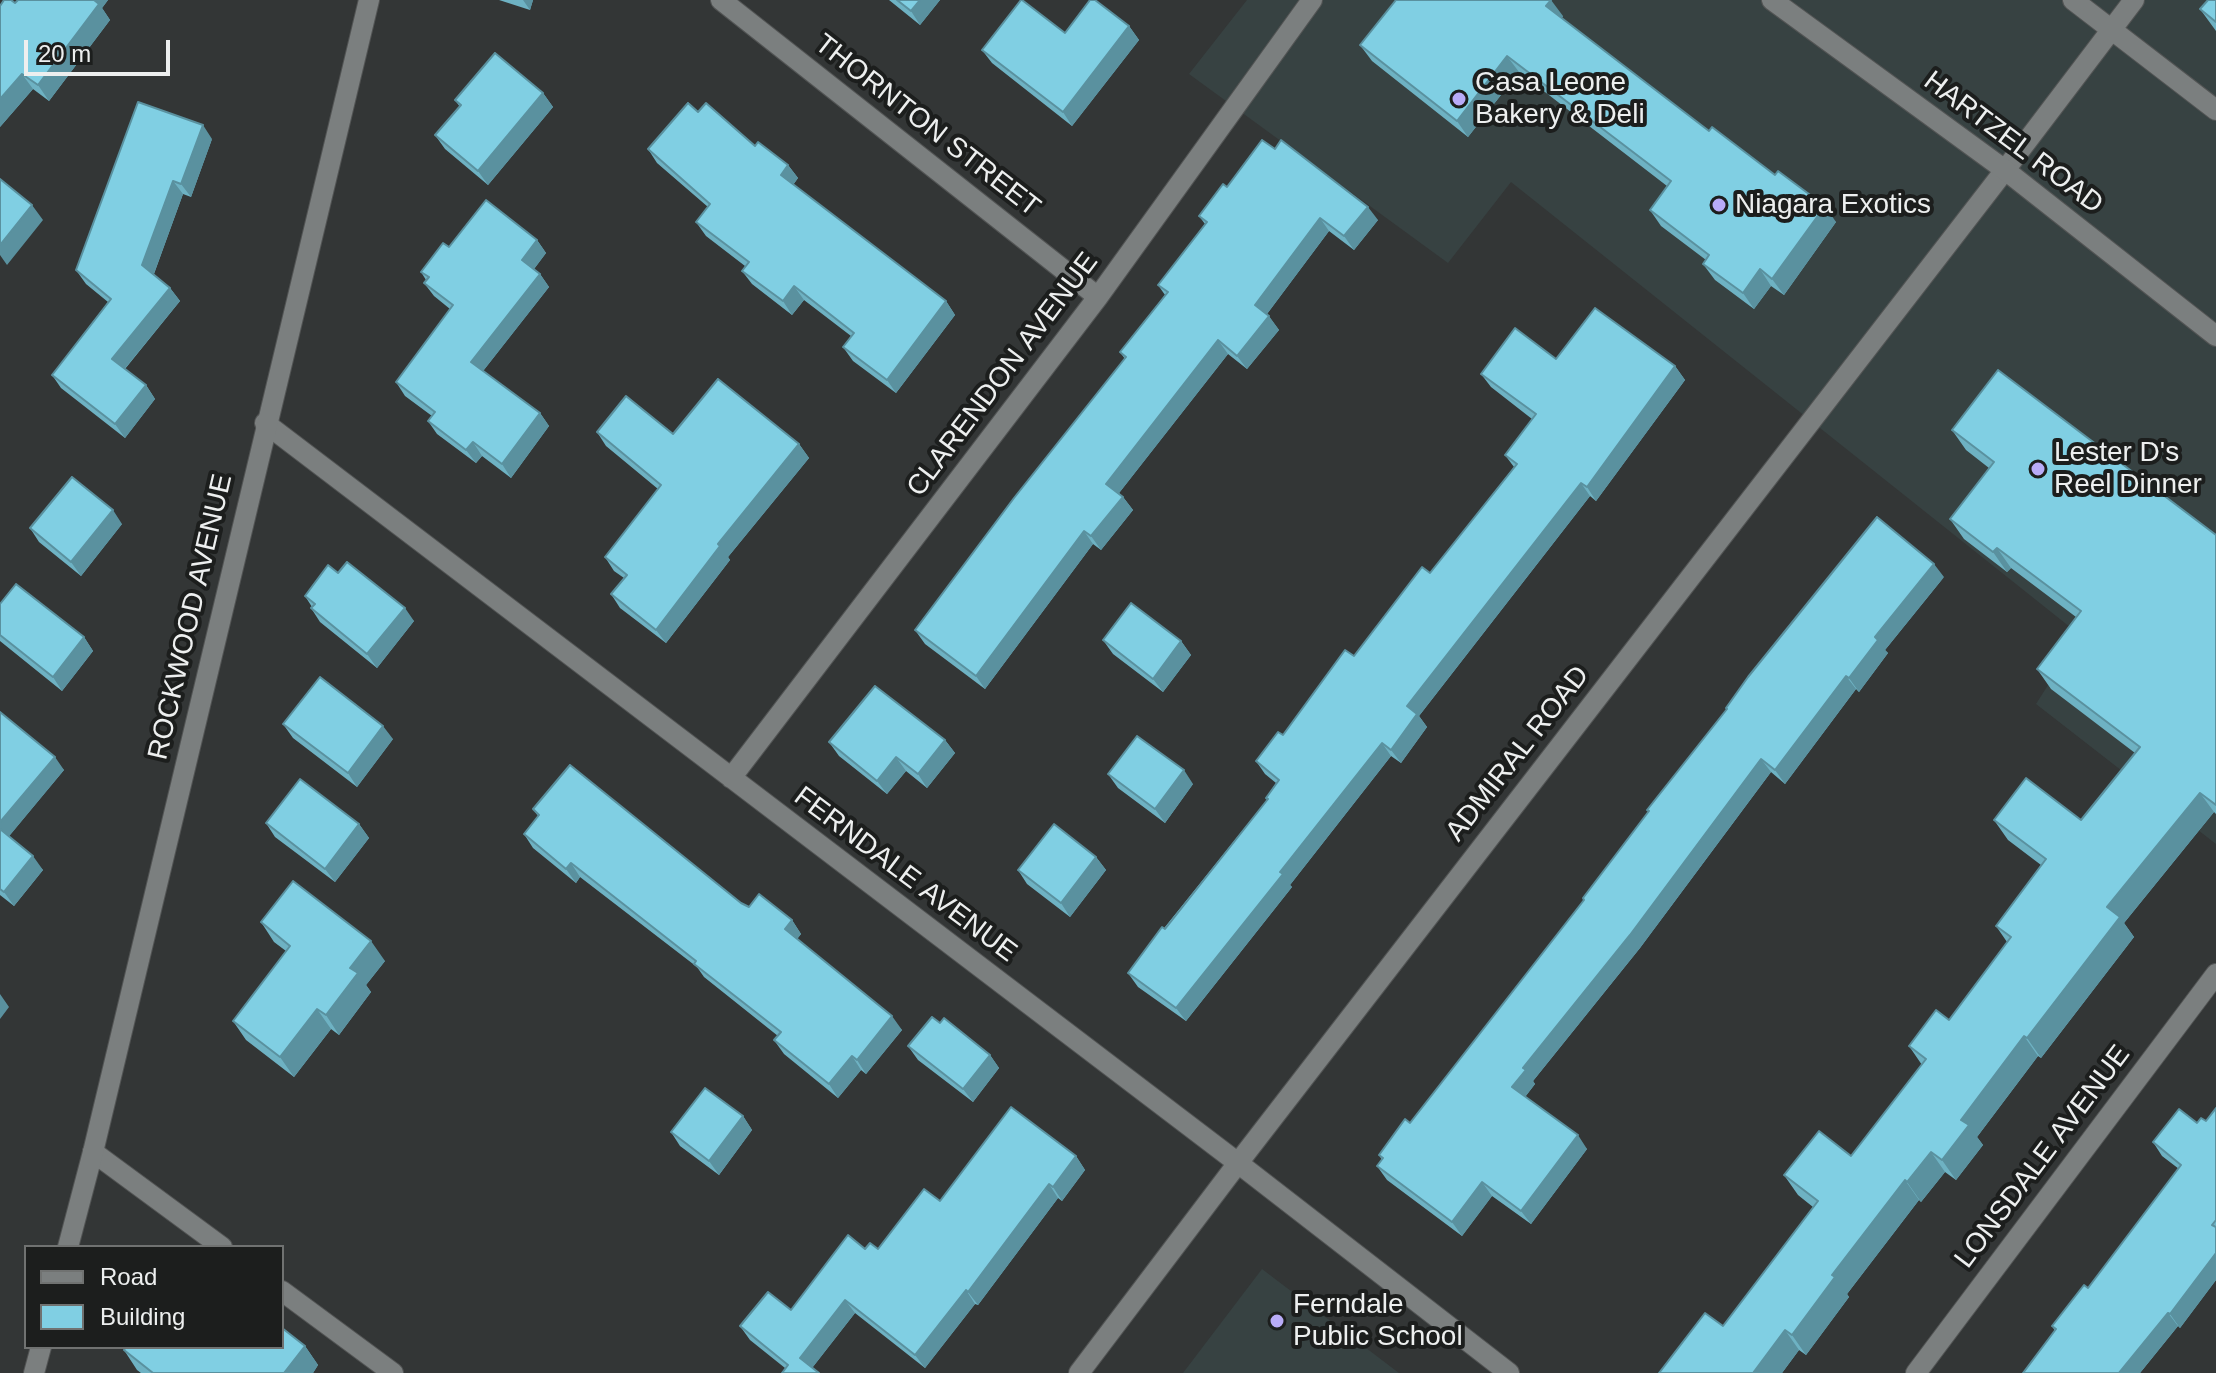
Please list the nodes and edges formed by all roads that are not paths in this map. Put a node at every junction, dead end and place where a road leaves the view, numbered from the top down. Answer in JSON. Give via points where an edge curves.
{"nodes":[{"id":1,"x":369,"y":0,"type":"edge"},
{"id":2,"x":721,"y":0,"type":"edge"},
{"id":3,"x":1312,"y":0,"type":"edge"},
{"id":4,"x":1772,"y":0,"type":"edge"},
{"id":5,"x":2073,"y":0,"type":"edge"},
{"id":6,"x":2134,"y":0,"type":"edge"},
{"id":7,"x":2112,"y":29,"type":"junction"},
{"id":8,"x":2216,"y":110,"type":"edge"},
{"id":9,"x":2005,"y":170,"type":"junction"},
{"id":10,"x":1098,"y":297,"type":"junction"},
{"id":11,"x":2216,"y":336,"type":"edge"},
{"id":12,"x":265,"y":423,"type":"junction"},
{"id":13,"x":731,"y":778,"type":"junction"},
{"id":14,"x":2216,"y":974,"type":"edge"},
{"id":15,"x":93,"y":1152,"type":"junction"},
{"id":16,"x":1238,"y":1163,"type":"junction"},
{"id":17,"x":69,"y":1245,"type":"edge"},
{"id":18,"x":219,"y":1245,"type":"edge"},
{"id":19,"x":284,"y":1292,"type":"edge"},
{"id":20,"x":40,"y":1349,"type":"edge"},
{"id":21,"x":34,"y":1373,"type":"edge"},
{"id":22,"x":393,"y":1373,"type":"edge"},
{"id":23,"x":1079,"y":1373,"type":"edge"},
{"id":24,"x":1509,"y":1373,"type":"edge"},
{"id":25,"x":1916,"y":1373,"type":"edge"}],
"edges":[{"from":1,"to":12,"type":"street","name":"ROCKWOOD AVENUE"},
{"from":2,"to":10,"type":"street","name":"THORNTON STREET"},
{"from":3,"to":10,"type":"street","name":"CLARENDON AVENUE"},
{"from":4,"to":9,"type":"street","name":"HARTZEL ROAD"},
{"from":5,"to":7,"type":"street"},
{"from":6,"to":7,"type":"street","name":"ADMIRAL ROAD"},
{"from":7,"to":8,"type":"street"},
{"from":7,"to":9,"type":"street","name":"ADMIRAL ROAD"},
{"from":9,"to":11,"type":"street","name":"HARTZEL ROAD"},
{"from":9,"to":16,"type":"street","name":"ADMIRAL ROAD"},
{"from":10,"to":13,"type":"street","name":"CLARENDON AVENUE"},
{"from":12,"to":13,"type":"street","name":"FERNDALE AVENUE"},
{"from":12,"to":15,"type":"street","name":"ROCKWOOD AVENUE"},
{"from":13,"to":16,"type":"street","name":"FERNDALE AVENUE"},
{"from":14,"to":25,"type":"street","name":"LONSDALE AVENUE"},
{"from":15,"to":17,"type":"street","name":"ROCKWOOD AVENUE"},
{"from":15,"to":18,"type":"street"},
{"from":16,"to":23,"type":"street","name":"ADMIRAL ROAD"},
{"from":16,"to":24,"type":"street","name":"FERNDALE AVENUE"},
{"from":19,"to":22,"type":"street"},
{"from":20,"to":21,"type":"street"}]}
